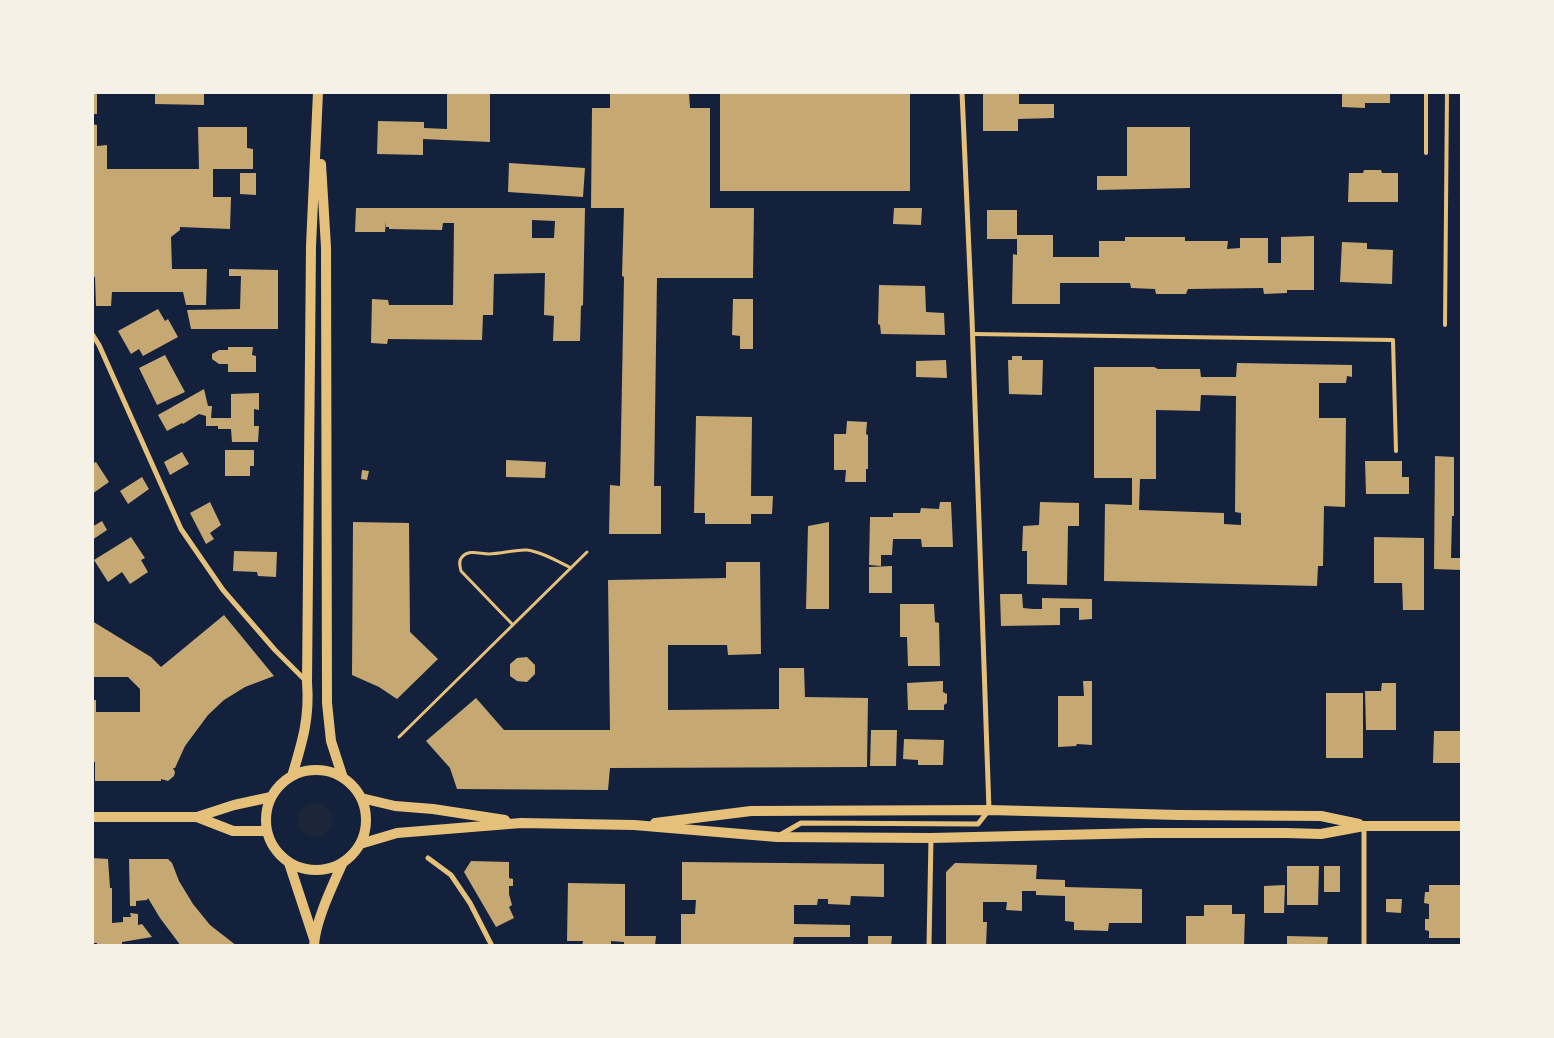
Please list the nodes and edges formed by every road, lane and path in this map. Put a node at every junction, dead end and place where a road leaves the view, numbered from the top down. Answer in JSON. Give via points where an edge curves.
{"nodes":[{"id":1,"x":318,"y":92,"type":"edge"},
{"id":2,"x":962,"y":92,"type":"edge"},
{"id":3,"x":1426,"y":92,"type":"edge"},
{"id":4,"x":1447,"y":92,"type":"edge"},
{"id":5,"x":318,"y":115,"type":"junction"},
{"id":6,"x":1426,"y":153,"type":"dead end"},
{"id":7,"x":1445,"y":325,"type":"dead end"},
{"id":8,"x":92,"y":334,"type":"edge"},
{"id":9,"x":972,"y":334,"type":"junction"},
{"id":10,"x":1396,"y":451,"type":"dead end"},
{"id":11,"x":587,"y":552,"type":"dead end"},
{"id":12,"x":571,"y":568,"type":"junction"},
{"id":13,"x":513,"y":625,"type":"junction"},
{"id":14,"x":307,"y":682,"type":"junction"},
{"id":15,"x":399,"y":737,"type":"dead end"},
{"id":16,"x":292,"y":776,"type":"junction"},
{"id":17,"x":343,"y":778,"type":"junction"},
{"id":18,"x":271,"y":797,"type":"junction"},
{"id":19,"x":361,"y":798,"type":"junction"},
{"id":20,"x":989,"y":810,"type":"junction"},
{"id":21,"x":92,"y":817,"type":"edge"},
{"id":22,"x":197,"y":817,"type":"junction"},
{"id":23,"x":521,"y":823,"type":"junction"},
{"id":24,"x":634,"y":825,"type":"junction"},
{"id":25,"x":1364,"y":826,"type":"junction"},
{"id":26,"x":1462,"y":826,"type":"edge"},
{"id":27,"x":267,"y":832,"type":"junction"},
{"id":28,"x":777,"y":837,"type":"junction"},
{"id":29,"x":931,"y":838,"type":"junction"},
{"id":30,"x":360,"y":844,"type":"junction"},
{"id":31,"x":428,"y":858,"type":"dead end"},
{"id":32,"x":343,"y":862,"type":"junction"},
{"id":33,"x":289,"y":863,"type":"junction"},
{"id":34,"x":314,"y":942,"type":"edge"},
{"id":35,"x":492,"y":946,"type":"edge"},
{"id":36,"x":928,"y":946,"type":"edge"},
{"id":37,"x":1364,"y":946,"type":"edge"}],
"edges":[{"from":1,"to":5,"type":"main road"},
{"from":2,"to":9,"type":"street"},
{"from":3,"to":6,"type":"lane"},
{"from":4,"to":7,"type":"lane"},
{"from":5,"to":14,"type":"main road","via":[[311,246]]},
{"from":5,"to":17,"type":"main road","via":[[326,247],[327,703],[331,741]]},
{"from":8,"to":14,"type":"street","via":[[181,529],[223,590]]},
{"from":9,"to":10,"type":"lane","via":[[1393,340]]},
{"from":9,"to":20,"type":"street"},
{"from":11,"to":12,"type":"path"},
{"from":12,"to":13,"type":"path"},
{"from":12,"to":13,"type":"path","via":[[526,550],[502,554],[470,552],[462,557],[461,571]]},
{"from":13,"to":15,"type":"path"},
{"from":14,"to":16,"type":"main road","via":[[309,703],[303,742]]},
{"from":16,"to":17,"type":"main road","via":[[317,770]]},
{"from":16,"to":18,"type":"main road"},
{"from":17,"to":19,"type":"main road"},
{"from":18,"to":22,"type":"main road"},
{"from":18,"to":27,"type":"main road","via":[[266,814]]},
{"from":19,"to":23,"type":"main road","via":[[395,806]]},
{"from":19,"to":30,"type":"main road","via":[[366,814]]},
{"from":20,"to":24,"type":"main road","via":[[751,811]]},
{"from":20,"to":25,"type":"main road","via":[[1321,816]]},
{"from":20,"to":28,"type":"street","via":[[978,824],[801,823]]},
{"from":21,"to":22,"type":"main road"},
{"from":22,"to":27,"type":"main road","via":[[233,831]]},
{"from":23,"to":24,"type":"main road"},
{"from":23,"to":30,"type":"main road","via":[[397,833]]},
{"from":24,"to":28,"type":"main road"},
{"from":25,"to":26,"type":"main road"},
{"from":25,"to":29,"type":"main road","via":[[1321,834],[1156,833]]},
{"from":25,"to":37,"type":"street"},
{"from":27,"to":33,"type":"main road","via":[[271,844]]},
{"from":28,"to":29,"type":"main road"},
{"from":29,"to":36,"type":"street"},
{"from":30,"to":32,"type":"main road"},
{"from":31,"to":35,"type":"street","via":[[451,875]]},
{"from":32,"to":33,"type":"main road","via":[[331,869],[316,871]]},
{"from":32,"to":34,"type":"main road","via":[[326,901]]},
{"from":33,"to":34,"type":"main road"}]}
